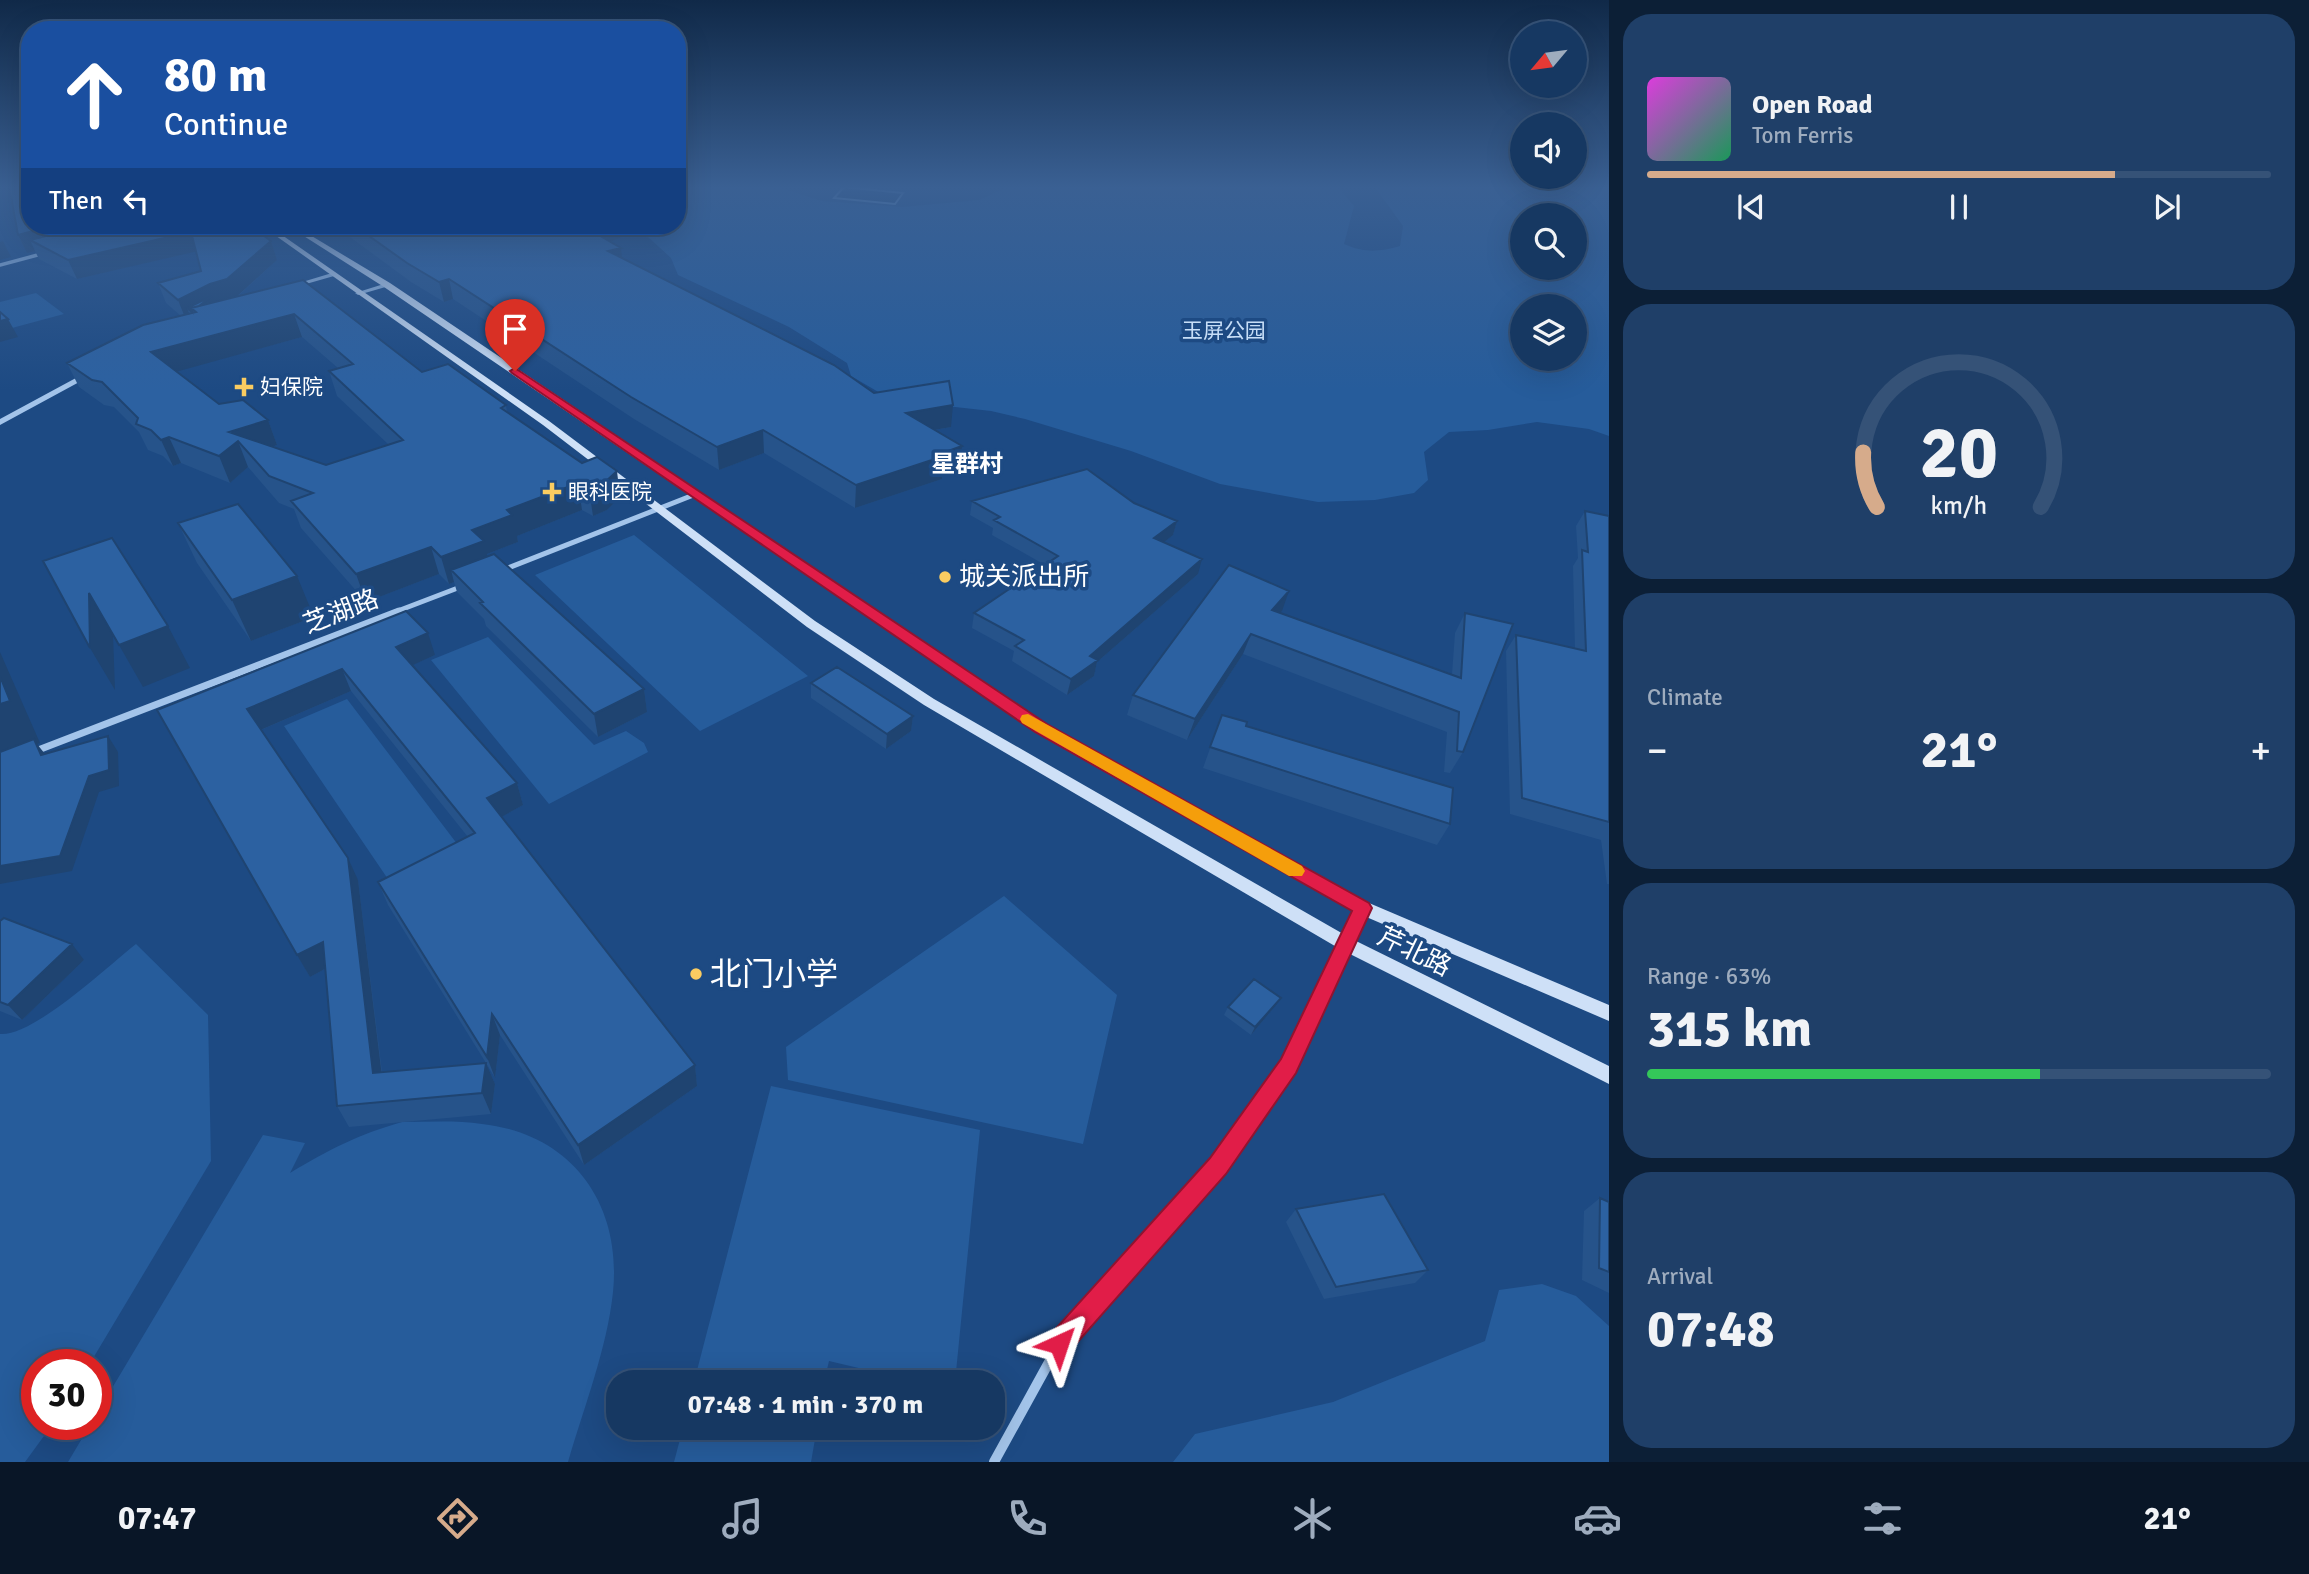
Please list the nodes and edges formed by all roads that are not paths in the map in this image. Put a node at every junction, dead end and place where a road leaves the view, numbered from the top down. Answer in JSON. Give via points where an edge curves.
{"nodes":[{"id":1,"x":41,"y":254,"type":"edge"},
{"id":2,"x":304,"y":254,"type":"edge"},
{"id":3,"x":337,"y":254,"type":"edge"},
{"id":4,"x":0,"y":265,"type":"edge"},
{"id":5,"x":332,"y":275,"type":"junction"},
{"id":6,"x":387,"y":285,"type":"junction"},
{"id":7,"x":278,"y":290,"type":"edge"},
{"id":8,"x":358,"y":293,"type":"junction"},
{"id":9,"x":97,"y":371,"type":"edge"},
{"id":10,"x":0,"y":422,"type":"edge"},
{"id":11,"x":696,"y":494,"type":"junction"},
{"id":12,"x":661,"y":510,"type":"junction"},
{"id":13,"x":491,"y":575,"type":"edge"},
{"id":14,"x":478,"y":580,"type":"edge"},
{"id":15,"x":26,"y":755,"type":"edge"},
{"id":16,"x":1363,"y":908,"type":"junction"},
{"id":17,"x":1346,"y":944,"type":"junction"},
{"id":18,"x":1609,"y":1013,"type":"edge"},
{"id":19,"x":1609,"y":1074,"type":"edge"},
{"id":20,"x":994,"y":1462,"type":"edge"}],
"edges":[{"from":1,"to":4,"type":"street"},
{"from":2,"to":5,"type":"main road","name":"芹北路"},
{"from":3,"to":6,"type":"main road","name":"芹北路"},
{"from":5,"to":7,"type":"street"},
{"from":5,"to":8,"type":"main road","name":"芹北路"},
{"from":6,"to":8,"type":"street"},
{"from":6,"to":11,"type":"main road","name":"芹北路"},
{"from":8,"to":12,"type":"main road","name":"芹北路","via":[[546,423]]},
{"from":9,"to":10,"type":"street"},
{"from":11,"to":12,"type":"street"},
{"from":11,"to":16,"type":"main road","name":"芹北路","via":[[1041,728]]},
{"from":12,"to":13,"type":"street"},
{"from":12,"to":17,"type":"main road","name":"芹北路","via":[[811,624],[929,702]]},
{"from":14,"to":15,"type":"street","name":"芝湖路"},
{"from":16,"to":17,"type":"street"},
{"from":16,"to":18,"type":"main road","name":"芹北路"},
{"from":17,"to":19,"type":"main road","name":"芹北路"},
{"from":17,"to":20,"type":"street","via":[[1288,1066],[1218,1166],[1059,1344]]}]}
